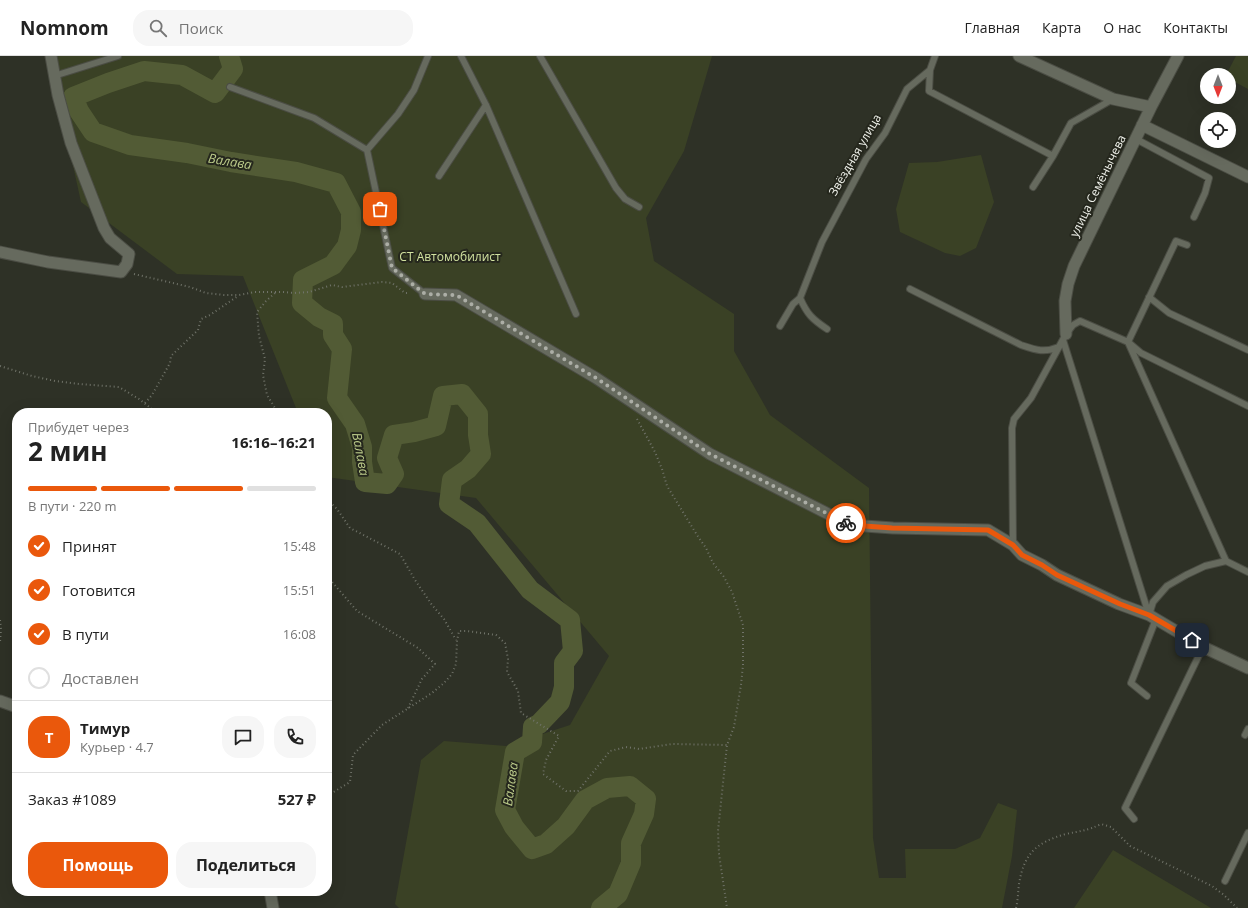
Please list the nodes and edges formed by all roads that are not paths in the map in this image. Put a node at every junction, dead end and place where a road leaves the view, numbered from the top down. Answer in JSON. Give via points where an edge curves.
{"nodes":[{"id":1,"x":51,"y":56,"type":"edge"},
{"id":2,"x":118,"y":56,"type":"edge"},
{"id":3,"x":428,"y":56,"type":"edge"},
{"id":4,"x":461,"y":56,"type":"edge"},
{"id":5,"x":540,"y":56,"type":"edge"},
{"id":6,"x":935,"y":56,"type":"edge"},
{"id":7,"x":1018,"y":56,"type":"edge"},
{"id":8,"x":1178,"y":56,"type":"edge"},
{"id":9,"x":930,"y":70,"type":"junction"},
{"id":10,"x":54,"y":76,"type":"junction"},
{"id":11,"x":230,"y":87,"type":"dead end"},
{"id":12,"x":1113,"y":99,"type":"junction"},
{"id":13,"x":486,"y":105,"type":"junction"},
{"id":14,"x":1151,"y":108,"type":"junction"},
{"id":15,"x":1142,"y":125,"type":"junction"},
{"id":16,"x":1136,"y":139,"type":"junction"},
{"id":17,"x":367,"y":150,"type":"junction"},
{"id":18,"x":1053,"y":156,"type":"junction"},
{"id":19,"x":439,"y":176,"type":"dead end"},
{"id":20,"x":1248,"y":177,"type":"edge"},
{"id":21,"x":1033,"y":187,"type":"dead end"},
{"id":22,"x":639,"y":207,"type":"dead end"},
{"id":23,"x":1194,"y":217,"type":"dead end"},
{"id":24,"x":1187,"y":245,"type":"dead end"},
{"id":25,"x":0,"y":252,"type":"edge"},
{"id":26,"x":910,"y":289,"type":"dead end"},
{"id":27,"x":425,"y":294,"type":"joint"},
{"id":28,"x":1149,"y":297,"type":"junction"},
{"id":29,"x":800,"y":298,"type":"junction"},
{"id":30,"x":576,"y":314,"type":"dead end"},
{"id":31,"x":780,"y":326,"type":"dead end"},
{"id":32,"x":827,"y":329,"type":"dead end"},
{"id":33,"x":1064,"y":337,"type":"junction"},
{"id":34,"x":1128,"y":342,"type":"junction"},
{"id":35,"x":1059,"y":347,"type":"junction"},
{"id":36,"x":1248,"y":350,"type":"edge"},
{"id":37,"x":1248,"y":406,"type":"edge"},
{"id":38,"x":1013,"y":545,"type":"junction"},
{"id":39,"x":1226,"y":561,"type":"junction"},
{"id":40,"x":1248,"y":572,"type":"edge"},
{"id":41,"x":1152,"y":617,"type":"junction"},
{"id":42,"x":1203,"y":647,"type":"junction"},
{"id":43,"x":1248,"y":668,"type":"edge"},
{"id":44,"x":1147,"y":696,"type":"dead end"},
{"id":45,"x":0,"y":701,"type":"edge"},
{"id":46,"x":12,"y":705,"type":"edge"},
{"id":47,"x":1134,"y":820,"type":"dead end"},
{"id":48,"x":1248,"y":833,"type":"edge"},
{"id":49,"x":1225,"y":881,"type":"dead end"},
{"id":50,"x":271,"y":896,"type":"edge"},
{"id":51,"x":274,"y":908,"type":"edge"}],
"edges":[{"from":1,"to":10,"type":"street"},
{"from":2,"to":10,"type":"lane"},
{"from":3,"to":17,"type":"lane","via":[[414,90],[398,114]]},
{"from":4,"to":13,"type":"lane"},
{"from":5,"to":22,"type":"lane","via":[[616,188],[625,199]]},
{"from":6,"to":9,"type":"lane"},
{"from":7,"to":12,"type":"street"},
{"from":8,"to":14,"type":"street","name":"улица Семёнычева"},
{"from":9,"to":18,"type":"lane","via":[[929,91]]},
{"from":9,"to":29,"type":"lane","name":"Звёздная улица","via":[[907,89],[885,133],[866,159],[822,242]]},
{"from":10,"to":25,"type":"street","via":[[71,143],[104,228],[110,238],[129,254],[127,264],[121,272],[48,262]]},
{"from":11,"to":17,"type":"lane","via":[[314,118]]},
{"from":12,"to":14,"type":"street"},
{"from":12,"to":18,"type":"lane","via":[[1071,123]]},
{"from":13,"to":19,"type":"lane"},
{"from":13,"to":30,"type":"lane"},
{"from":14,"to":15,"type":"street","name":"улица Семёнычева"},
{"from":15,"to":16,"type":"street","name":"улица Семёнычева"},
{"from":15,"to":20,"type":"street"},
{"from":16,"to":23,"type":"lane","via":[[1209,178],[1205,194]]},
{"from":16,"to":33,"type":"street","name":"улица Семёнычева","via":[[1074,266],[1065,301]]},
{"from":17,"to":27,"type":"lane","via":[[392,268]]},
{"from":18,"to":21,"type":"lane"},
{"from":24,"to":28,"type":"lane","via":[[1176,241]]},
{"from":26,"to":35,"type":"lane","via":[[1021,345],[1048,351]]},
{"from":27,"to":38,"type":"street","via":[[456,295],[596,378],[710,454],[850,525],[988,530]]},
{"from":28,"to":34,"type":"lane"},
{"from":28,"to":36,"type":"lane","via":[[1168,313]]},
{"from":29,"to":31,"type":"lane","name":"Звёздная улица","via":[[793,304]]},
{"from":29,"to":32,"type":"lane","via":[[813,320]]},
{"from":33,"to":34,"type":"lane","via":[[1073,325],[1080,321]]},
{"from":33,"to":35,"type":"lane"},
{"from":33,"to":41,"type":"lane"},
{"from":34,"to":37,"type":"lane","via":[[1141,353]]},
{"from":34,"to":39,"type":"lane"},
{"from":35,"to":38,"type":"lane","via":[[1031,398],[1014,418]]},
{"from":38,"to":41,"type":"street","via":[[1022,555],[1057,575]]},
{"from":39,"to":40,"type":"lane"},
{"from":39,"to":41,"type":"lane","via":[[1205,566],[1167,586],[1153,602]]},
{"from":41,"to":42,"type":"street"},
{"from":41,"to":44,"type":"lane","via":[[1131,683]]},
{"from":42,"to":43,"type":"street"},
{"from":42,"to":47,"type":"lane","via":[[1125,808]]},
{"from":45,"to":46,"type":"street"},
{"from":48,"to":49,"type":"lane"},
{"from":50,"to":51,"type":"street"}]}
